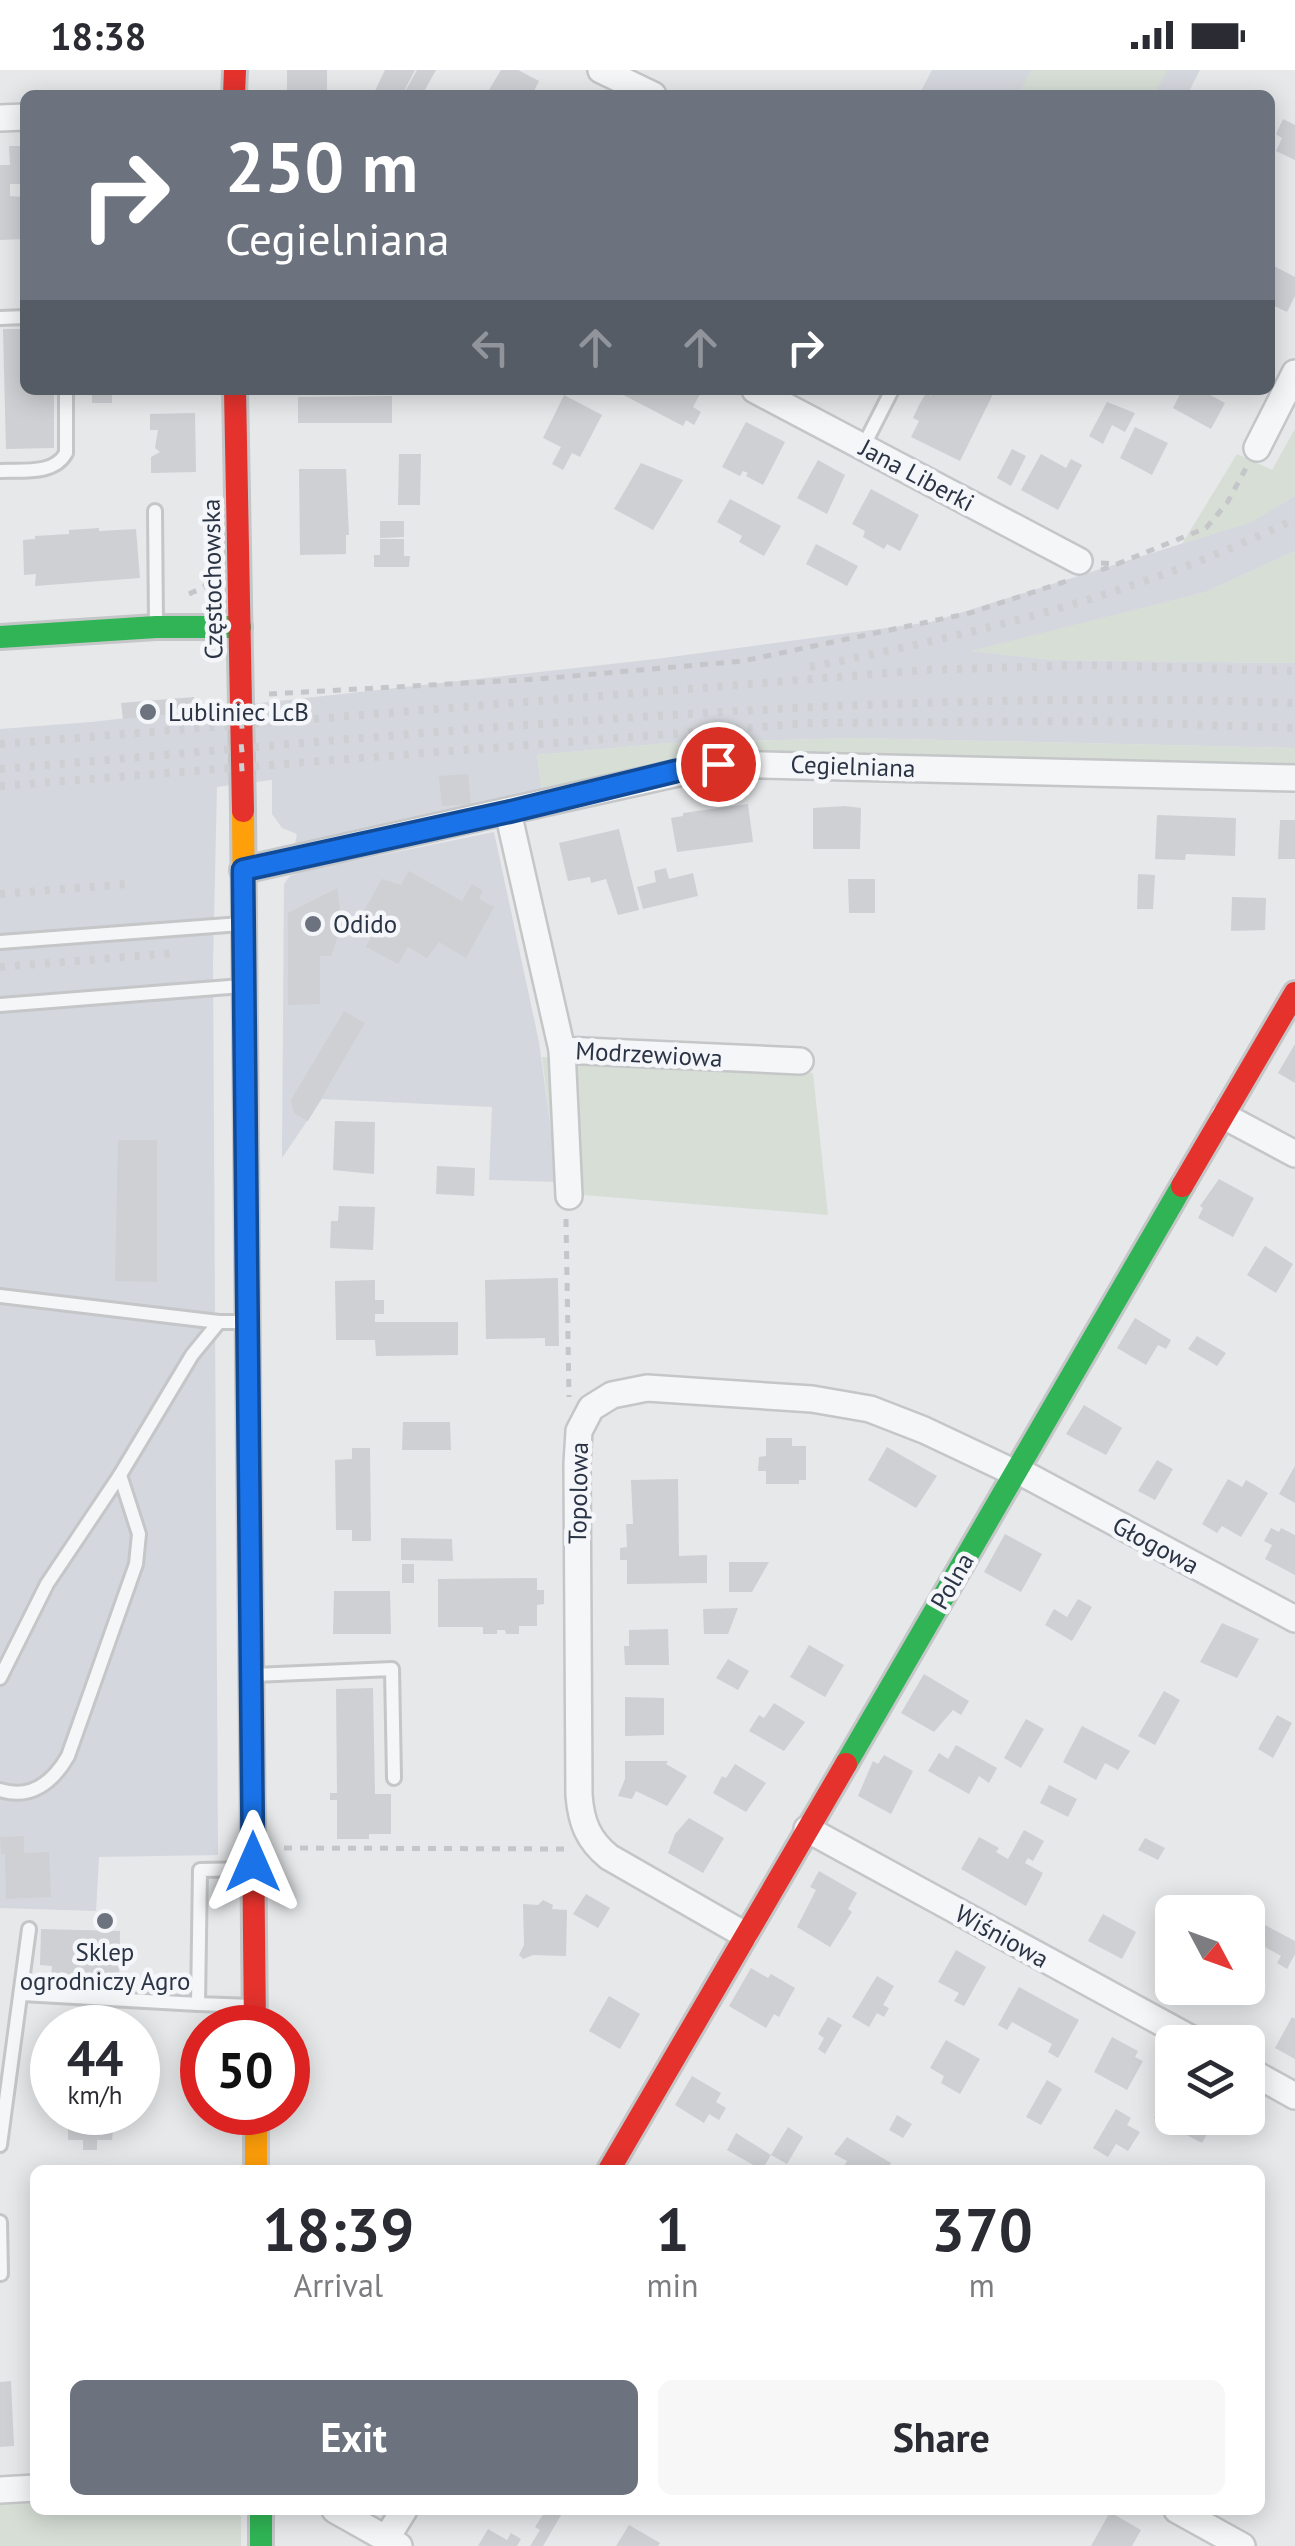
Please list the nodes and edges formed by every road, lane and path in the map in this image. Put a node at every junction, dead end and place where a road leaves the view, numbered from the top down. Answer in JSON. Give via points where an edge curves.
{"nodes":[{"id":1,"x":601,"y":70,"type":"edge"},
{"id":2,"x":642,"y":90,"type":"edge"},
{"id":3,"x":1295,"y":373,"type":"edge"},
{"id":4,"x":66,"y":395,"type":"edge"},
{"id":5,"x":235,"y":395,"type":"edge"},
{"id":6,"x":765,"y":395,"type":"edge"},
{"id":7,"x":890,"y":395,"type":"edge"},
{"id":8,"x":864,"y":447,"type":"junction"},
{"id":9,"x":1256,"y":448,"type":"joint"},
{"id":10,"x":0,"y":471,"type":"edge"},
{"id":11,"x":155,"y":511,"type":"dead end"},
{"id":12,"x":1117,"y":564,"type":"junction"},
{"id":13,"x":214,"y":569,"type":"dead end"},
{"id":14,"x":1086,"y":569,"type":"junction"},
{"id":15,"x":155,"y":596,"type":"junction"},
{"id":16,"x":156,"y":626,"type":"junction"},
{"id":17,"x":240,"y":627,"type":"junction"},
{"id":18,"x":0,"y":637,"type":"edge"},
{"id":19,"x":262,"y":695,"type":"dead end"},
{"id":20,"x":1295,"y":778,"type":"edge"},
{"id":21,"x":508,"y":812,"type":"junction"},
{"id":22,"x":243,"y":870,"type":"junction"},
{"id":23,"x":244,"y":924,"type":"junction"},
{"id":24,"x":0,"y":942,"type":"edge"},
{"id":25,"x":244,"y":986,"type":"junction"},
{"id":26,"x":1295,"y":993,"type":"edge"},
{"id":27,"x":0,"y":1006,"type":"edge"},
{"id":28,"x":562,"y":1050,"type":"junction"},
{"id":29,"x":800,"y":1061,"type":"dead end"},
{"id":30,"x":1224,"y":1116,"type":"junction"},
{"id":31,"x":1295,"y":1154,"type":"edge"},
{"id":32,"x":568,"y":1196,"type":"joint"},
{"id":33,"x":0,"y":1296,"type":"edge"},
{"id":34,"x":218,"y":1322,"type":"junction"},
{"id":35,"x":248,"y":1322,"type":"junction"},
{"id":36,"x":581,"y":1423,"type":"junction"},
{"id":37,"x":1016,"y":1472,"type":"junction"},
{"id":38,"x":120,"y":1475,"type":"junction"},
{"id":39,"x":1295,"y":1619,"type":"edge"},
{"id":40,"x":251,"y":1675,"type":"junction"},
{"id":41,"x":0,"y":1678,"type":"edge"},
{"id":42,"x":394,"y":1778,"type":"dead end"},
{"id":43,"x":0,"y":1790,"type":"edge"},
{"id":44,"x":807,"y":1829,"type":"junction"},
{"id":45,"x":596,"y":1847,"type":"junction"},
{"id":46,"x":281,"y":1848,"type":"dead end"},
{"id":47,"x":253,"y":1869,"type":"junction"},
{"id":48,"x":30,"y":1929,"type":"dead end"},
{"id":49,"x":746,"y":1935,"type":"junction"},
{"id":50,"x":22,"y":1994,"type":"junction"},
{"id":51,"x":198,"y":2004,"type":"junction"},
{"id":52,"x":202,"y":2005,"type":"edge"},
{"id":53,"x":255,"y":2005,"type":"edge"},
{"id":54,"x":1166,"y":2025,"type":"edge"},
{"id":55,"x":1265,"y":2079,"type":"edge"},
{"id":56,"x":1295,"y":2096,"type":"edge"},
{"id":57,"x":256,"y":2135,"type":"edge"},
{"id":58,"x":0,"y":2144,"type":"edge"},
{"id":59,"x":256,"y":2165,"type":"edge"},
{"id":60,"x":612,"y":2165,"type":"edge"},
{"id":61,"x":0,"y":2222,"type":"edge"},
{"id":62,"x":1,"y":2274,"type":"edge"},
{"id":63,"x":30,"y":2488,"type":"edge"},
{"id":64,"x":0,"y":2490,"type":"edge"},
{"id":65,"x":260,"y":2515,"type":"edge"},
{"id":66,"x":344,"y":2515,"type":"edge"},
{"id":67,"x":402,"y":2515,"type":"edge"},
{"id":68,"x":1186,"y":2515,"type":"edge"},
{"id":69,"x":393,"y":2542,"type":"edge"},
{"id":70,"x":261,"y":2546,"type":"edge"},
{"id":71,"x":1242,"y":2546,"type":"edge"}],
"edges":[{"from":1,"to":2,"type":"street"},
{"from":3,"to":9,"type":"street"},
{"from":4,"to":10,"type":"lane","via":[[61,462]]},
{"from":5,"to":17,"type":"main road","name":"Częstochowska"},
{"from":6,"to":8,"type":"street","name":"Jana Liberki"},
{"from":7,"to":8,"type":"lane"},
{"from":8,"to":14,"type":"street","name":"Jana Liberki"},
{"from":9,"to":12,"type":"path","via":[[1227,504],[1206,528]]},
{"from":11,"to":15,"type":"lane"},
{"from":12,"to":14,"type":"path"},
{"from":12,"to":14,"type":"path"},
{"from":13,"to":15,"type":"path","via":[[204,587],[190,594]]},
{"from":14,"to":19,"type":"path","via":[[970,614],[743,661]]},
{"from":15,"to":16,"type":"lane"},
{"from":16,"to":17,"type":"main road"},
{"from":16,"to":18,"type":"main road"},
{"from":17,"to":22,"type":"main road","name":"Częstochowska"},
{"from":20,"to":21,"type":"street","name":"Cegielniana","via":[[744,762],[676,771]]},
{"from":21,"to":22,"type":"street","name":"Cegielniana"},
{"from":21,"to":28,"type":"street","name":"Modrzewiowa"},
{"from":22,"to":23,"type":"main road","name":"Częstochowska"},
{"from":23,"to":24,"type":"lane"},
{"from":23,"to":25,"type":"main road","name":"Częstochowska"},
{"from":25,"to":27,"type":"lane"},
{"from":25,"to":35,"type":"main road","name":"Częstochowska"},
{"from":26,"to":30,"type":"main road","name":"Polna"},
{"from":28,"to":29,"type":"street","name":"Modrzewiowa"},
{"from":28,"to":32,"type":"street"},
{"from":30,"to":31,"type":"street"},
{"from":30,"to":37,"type":"main road","name":"Polna"},
{"from":32,"to":36,"type":"path","via":[[570,1410]]},
{"from":33,"to":34,"type":"lane"},
{"from":34,"to":35,"type":"lane"},
{"from":34,"to":38,"type":"lane"},
{"from":35,"to":40,"type":"main road","name":"Częstochowska"},
{"from":36,"to":37,"type":"street","name":"Topolowa","via":[[601,1400],[636,1390],[812,1399],[891,1416]]},
{"from":36,"to":45,"type":"street","name":"Topolowa","via":[[579,1795],[584,1827]]},
{"from":37,"to":39,"type":"street","name":"Głogowa"},
{"from":37,"to":44,"type":"main road","name":"Polna"},
{"from":38,"to":41,"type":"lane","via":[[47,1584]]},
{"from":38,"to":43,"type":"lane","via":[[139,1534],[136,1564],[68,1756],[42,1786],[24,1793]]},
{"from":40,"to":42,"type":"lane","via":[[392,1670]]},
{"from":40,"to":47,"type":"main road","name":"Częstochowska"},
{"from":44,"to":49,"type":"main road","name":"Polna"},
{"from":44,"to":54,"type":"street","name":"Wiśniowa"},
{"from":45,"to":46,"type":"path"},
{"from":45,"to":49,"type":"street"},
{"from":47,"to":51,"type":"lane","via":[[200,1870]]},
{"from":47,"to":53,"type":"main road","name":"Częstochowska"},
{"from":48,"to":50,"type":"lane"},
{"from":49,"to":60,"type":"main road","name":"Polna"},
{"from":50,"to":51,"type":"lane"},
{"from":50,"to":58,"type":"lane"},
{"from":51,"to":52,"type":"lane"},
{"from":55,"to":56,"type":"street"},
{"from":57,"to":59,"type":"main road"},
{"from":61,"to":62,"type":"lane"},
{"from":63,"to":64,"type":"street"},
{"from":65,"to":70,"type":"main road"},
{"from":66,"to":69,"type":"street"},
{"from":67,"to":69,"type":"street"},
{"from":68,"to":71,"type":"street"}]}
